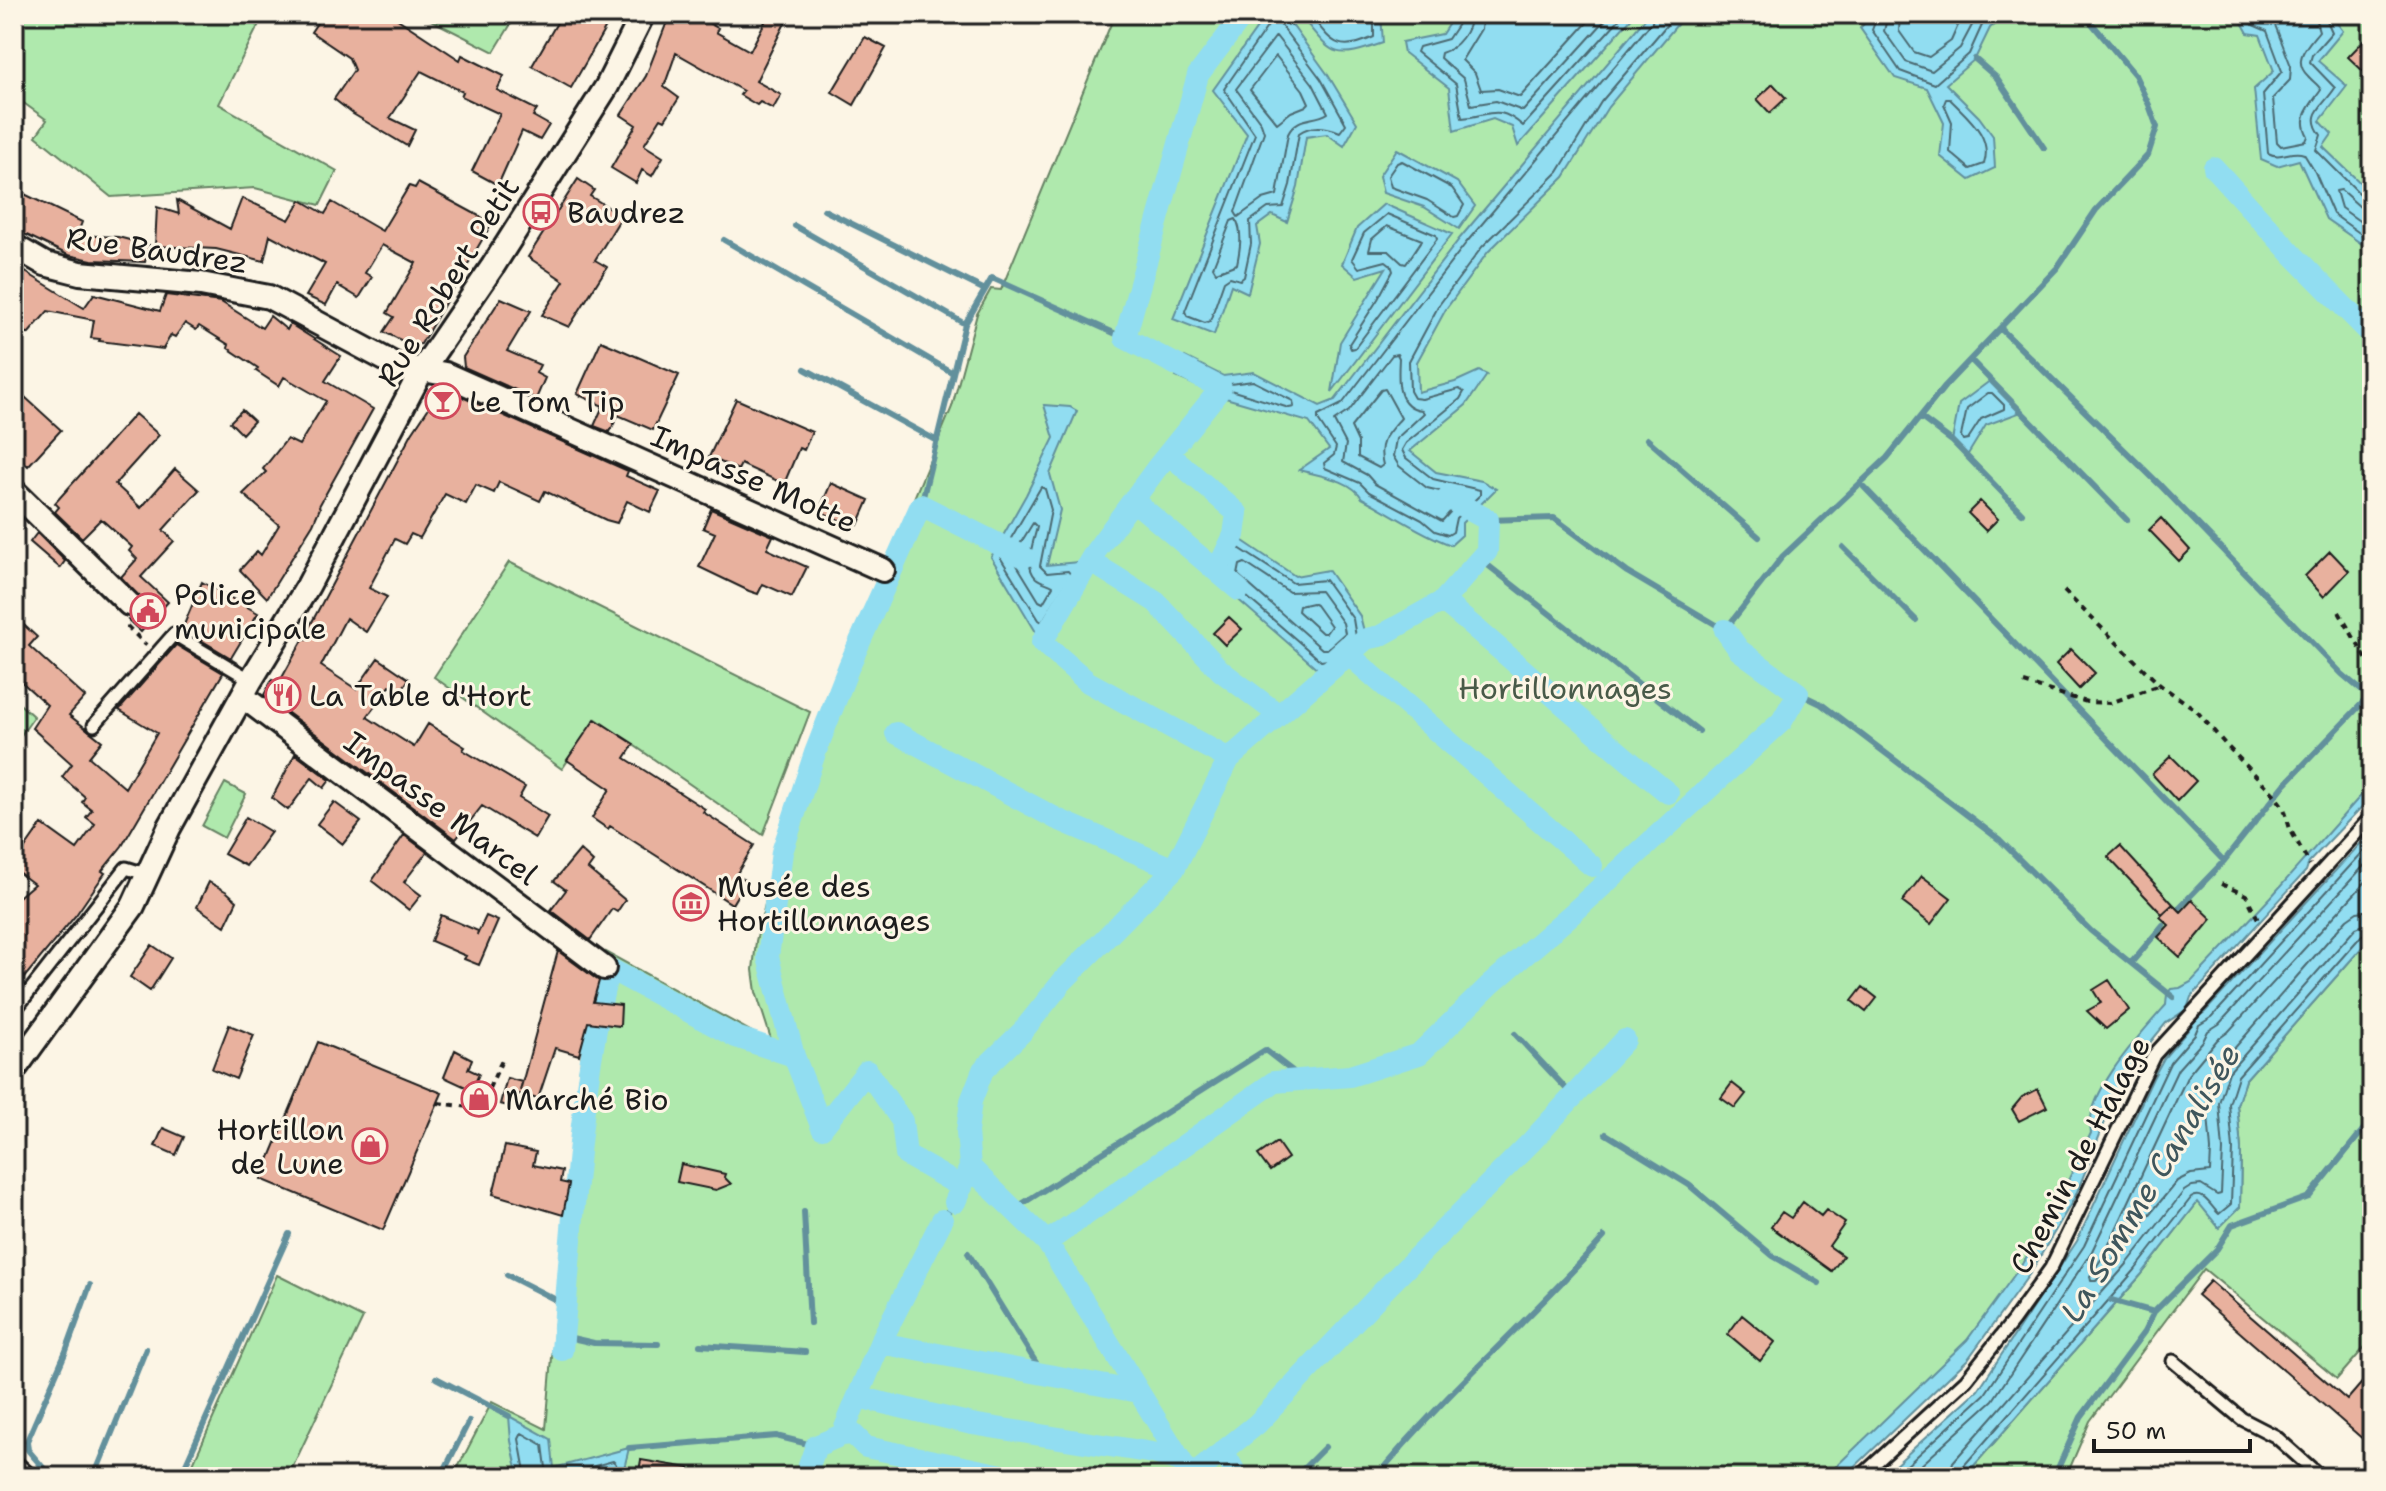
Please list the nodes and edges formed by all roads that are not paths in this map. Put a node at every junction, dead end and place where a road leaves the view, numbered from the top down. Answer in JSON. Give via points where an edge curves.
{"nodes":[{"id":1,"x":643,"y":14,"type":"edge"},
{"id":2,"x":14,"y":246,"type":"edge"},
{"id":3,"x":422,"y":370,"type":"junction"},
{"id":4,"x":14,"y":491,"type":"edge"},
{"id":5,"x":883,"y":570,"type":"dead end"},
{"id":6,"x":129,"y":604,"type":"road end"},
{"id":7,"x":247,"y":688,"type":"junction"},
{"id":8,"x":94,"y":725,"type":"dead end"},
{"id":9,"x":2372,"y":816,"type":"edge"},
{"id":10,"x":149,"y":875,"type":"junction"},
{"id":11,"x":604,"y":968,"type":"dead end"},
{"id":12,"x":14,"y":1011,"type":"edge"},
{"id":13,"x":14,"y":1070,"type":"edge"},
{"id":14,"x":2173,"y":1361,"type":"dead end"},
{"id":15,"x":14,"y":1468,"type":"edge"},
{"id":16,"x":24,"y":1477,"type":"edge"},
{"id":17,"x":1860,"y":1477,"type":"edge"},
{"id":18,"x":2321,"y":1477,"type":"edge"}],
"edges":[{"from":1,"to":3,"type":"street","name":"Rue Robert Petit","via":[[607,86]]},
{"from":2,"to":3,"type":"street","name":"Rue Baudrez","via":[[45,264],[80,273],[201,284],[269,297],[396,365]]},
{"from":3,"to":5,"type":"street","name":"Impasse Motte","via":[[445,374]]},
{"from":3,"to":7,"type":"street","name":"Rue Robert Petit","via":[[308,586]]},
{"from":4,"to":6,"type":"street"},
{"from":7,"to":8,"type":"lane","via":[[174,634]]},
{"from":7,"to":10,"type":"street","name":"Rue Robert Petit","via":[[169,828]]},
{"from":7,"to":11,"type":"street","name":"Impasse Marcel"},
{"from":9,"to":17,"type":"lane","name":"Chemin de Halage","via":[[2154,1055],[2051,1268],[1966,1380]]},
{"from":10,"to":12,"type":"lane","via":[[126,868]]},
{"from":10,"to":13,"type":"street","name":"Rue Robert Petit","via":[[133,906]]},
{"from":14,"to":18,"type":"lane"},
{"from":15,"to":16,"type":"street"}]}
